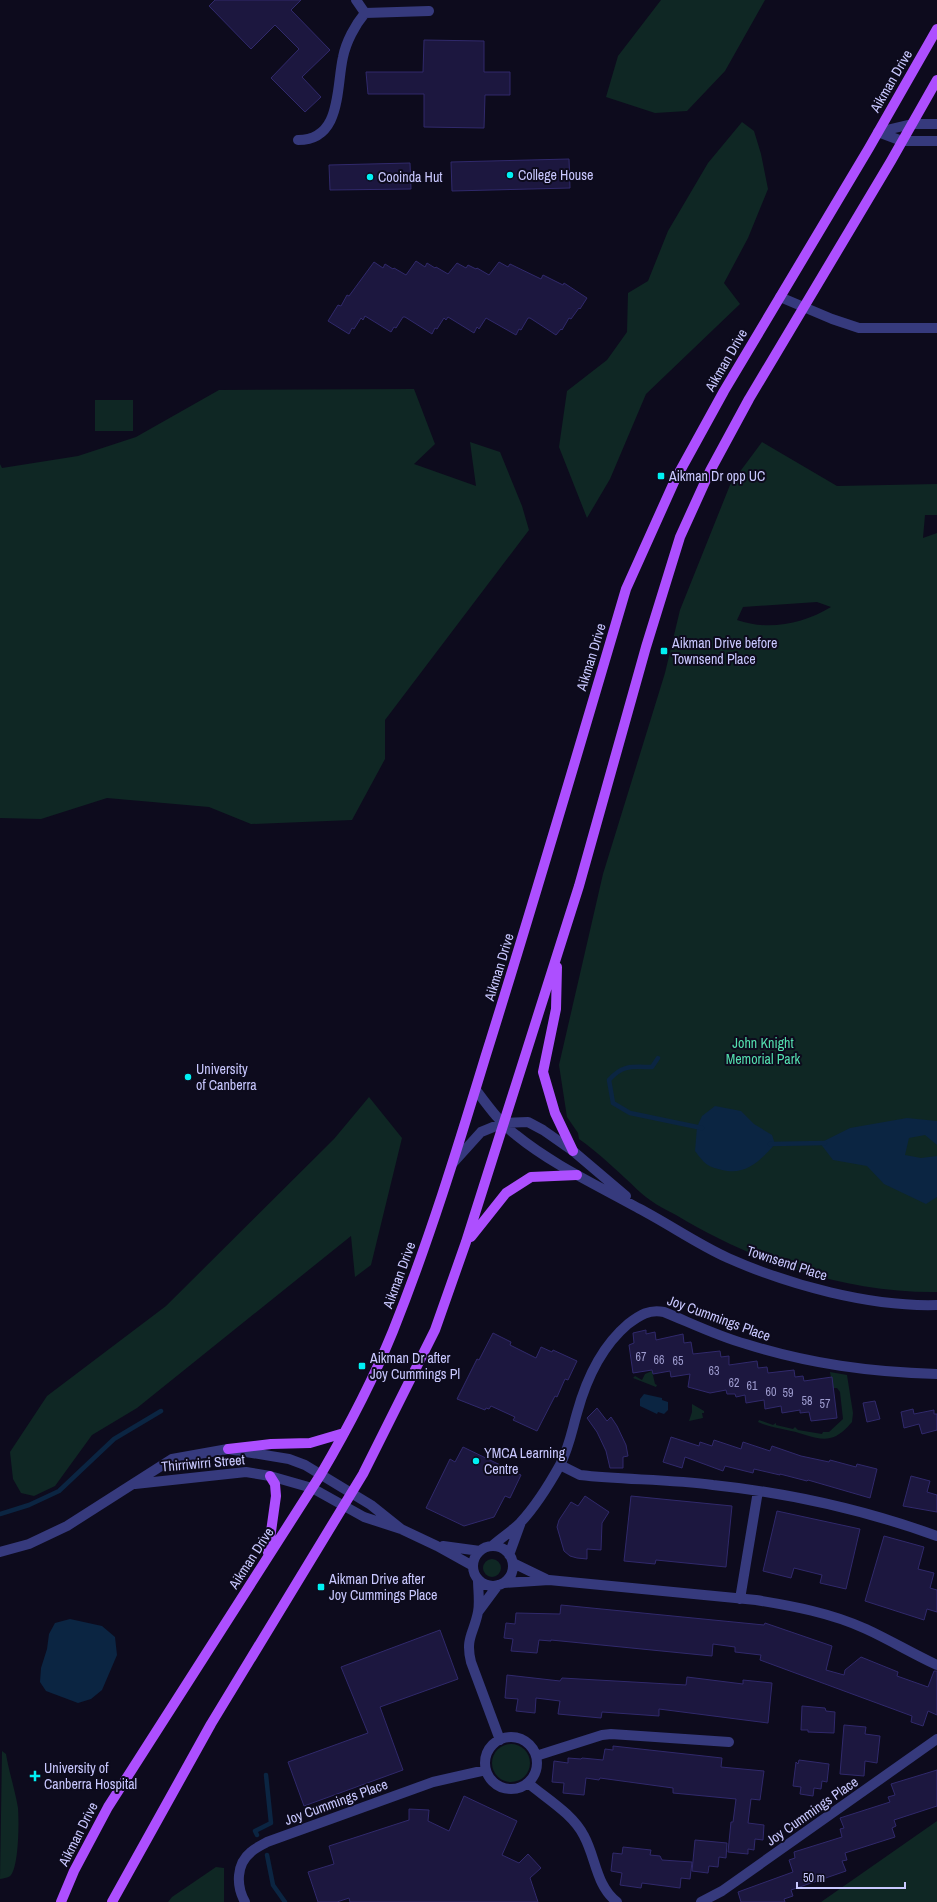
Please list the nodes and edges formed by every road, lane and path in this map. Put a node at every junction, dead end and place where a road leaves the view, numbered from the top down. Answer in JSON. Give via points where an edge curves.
{"nodes":[{"id":1,"x":356,"y":0,"type":"edge"},
{"id":2,"x":429,"y":11,"type":"dead end"},
{"id":3,"x":365,"y":13,"type":"junction"},
{"id":4,"x":937,"y":29,"type":"edge"},
{"id":5,"x":937,"y":80,"type":"edge"},
{"id":6,"x":912,"y":124,"type":"junction"},
{"id":7,"x":937,"y":124,"type":"edge"},
{"id":8,"x":878,"y":132,"type":"junction"},
{"id":9,"x":298,"y":140,"type":"dead end"},
{"id":10,"x":902,"y":142,"type":"junction"},
{"id":11,"x":937,"y":142,"type":"edge"},
{"id":12,"x":780,"y":297,"type":"junction"},
{"id":13,"x":804,"y":307,"type":"junction"},
{"id":14,"x":937,"y":328,"type":"edge"},
{"id":15,"x":557,"y":955,"type":"junction"},
{"id":16,"x":476,"y":1090,"type":"junction"},
{"id":17,"x":503,"y":1123,"type":"junction"},
{"id":18,"x":573,"y":1151,"type":"junction"},
{"id":19,"x":453,"y":1163,"type":"junction"},
{"id":20,"x":577,"y":1175,"type":"junction"},
{"id":21,"x":641,"y":1209,"type":"junction"},
{"id":22,"x":466,"y":1242,"type":"junction"},
{"id":23,"x":937,"y":1305,"type":"edge"},
{"id":24,"x":937,"y":1374,"type":"edge"},
{"id":25,"x":344,"y":1433,"type":"junction"},
{"id":26,"x":228,"y":1450,"type":"junction"},
{"id":27,"x":560,"y":1465,"type":"junction"},
{"id":28,"x":321,"y":1474,"type":"junction"},
{"id":29,"x":270,"y":1476,"type":"junction"},
{"id":30,"x":130,"y":1485,"type":"junction"},
{"id":31,"x":312,"y":1488,"type":"junction"},
{"id":32,"x":758,"y":1491,"type":"junction"},
{"id":33,"x":353,"y":1493,"type":"junction"},
{"id":34,"x":344,"y":1507,"type":"junction"},
{"id":35,"x":521,"y":1522,"type":"junction"},
{"id":36,"x":401,"y":1529,"type":"junction"},
{"id":37,"x":937,"y":1536,"type":"edge"},
{"id":38,"x":437,"y":1546,"type":"junction"},
{"id":39,"x":492,"y":1546,"type":"junction"},
{"id":40,"x":480,"y":1551,"type":"junction"},
{"id":41,"x":0,"y":1552,"type":"edge"},
{"id":42,"x":268,"y":1557,"type":"junction"},
{"id":43,"x":511,"y":1559,"type":"junction"},
{"id":44,"x":473,"y":1566,"type":"junction"},
{"id":45,"x":478,"y":1580,"type":"junction"},
{"id":46,"x":549,"y":1580,"type":"junction"},
{"id":47,"x":501,"y":1584,"type":"junction"},
{"id":48,"x":740,"y":1599,"type":"junction"},
{"id":49,"x":478,"y":1612,"type":"junction"},
{"id":50,"x":937,"y":1665,"type":"edge"},
{"id":51,"x":937,"y":1739,"type":"edge"},
{"id":52,"x":500,"y":1740,"type":"junction"},
{"id":53,"x":729,"y":1742,"type":"dead end"},
{"id":54,"x":536,"y":1756,"type":"junction"},
{"id":55,"x":486,"y":1770,"type":"junction"},
{"id":56,"x":528,"y":1783,"type":"junction"},
{"id":57,"x":61,"y":1902,"type":"edge"},
{"id":58,"x":112,"y":1902,"type":"edge"},
{"id":59,"x":245,"y":1902,"type":"edge"},
{"id":60,"x":617,"y":1902,"type":"edge"},
{"id":61,"x":701,"y":1902,"type":"edge"}],
"edges":[{"from":1,"to":3,"type":"street"},
{"from":2,"to":3,"type":"street"},
{"from":3,"to":9,"type":"street","via":[[356,24],[343,56],[335,111],[330,123],[310,140]]},
{"from":4,"to":8,"type":"main road","name":"Aikman Drive"},
{"from":5,"to":6,"type":"main road"},
{"from":6,"to":7,"type":"street"},
{"from":6,"to":8,"type":"street"},
{"from":6,"to":10,"type":"main road"},
{"from":8,"to":10,"type":"street"},
{"from":8,"to":12,"type":"main road","name":"Aikman Drive"},
{"from":10,"to":11,"type":"street"},
{"from":10,"to":13,"type":"main road"},
{"from":12,"to":13,"type":"street"},
{"from":12,"to":16,"type":"main road","name":"Aikman Drive","via":[[675,480],[626,589],[563,807]]},
{"from":13,"to":14,"type":"street","via":[[860,328]]},
{"from":13,"to":15,"type":"main road","via":[[710,471],[680,538]]},
{"from":15,"to":17,"type":"main road"},
{"from":15,"to":18,"type":"main road","via":[[556,1009],[543,1072],[555,1113]]},
{"from":16,"to":17,"type":"street","name":"Townsend Place"},
{"from":16,"to":19,"type":"main road","name":"Aikman Drive"},
{"from":17,"to":18,"type":"street","name":"Townsend Place","via":[[528,1122]]},
{"from":17,"to":19,"type":"street","name":"Townsend Place","via":[[481,1132]]},
{"from":17,"to":20,"type":"street","name":"Townsend Place","via":[[515,1135]]},
{"from":17,"to":22,"type":"main road"},
{"from":18,"to":21,"type":"street","name":"Townsend Place"},
{"from":19,"to":25,"type":"main road","name":"Aikman Drive","via":[[393,1332]]},
{"from":20,"to":21,"type":"street","name":"Townsend Place"},
{"from":20,"to":22,"type":"main road","via":[[531,1177],[506,1194]]},
{"from":21,"to":23,"type":"street","name":"Townsend Place","via":[[723,1256],[780,1278],[841,1295],[898,1303]]},
{"from":22,"to":33,"type":"main road","via":[[434,1330]]},
{"from":24,"to":27,"type":"street","name":"Joy Cummings Place","via":[[848,1368],[799,1359],[746,1344],[664,1312],[651,1310],[625,1326],[597,1364],[581,1398],[572,1434]]},
{"from":25,"to":26,"type":"main road","via":[[310,1442]]},
{"from":25,"to":28,"type":"main road","name":"Aikman Drive"},
{"from":26,"to":28,"type":"street","name":"Thirriwirri Street","via":[[289,1459]]},
{"from":26,"to":30,"type":"street","name":"Thirriwirri Street","via":[[172,1459]]},
{"from":27,"to":32,"type":"street","via":[[580,1475],[712,1484]]},
{"from":27,"to":35,"type":"street","name":"Joy Cummings Place"},
{"from":28,"to":31,"type":"main road","name":"Aikman Drive"},
{"from":28,"to":33,"type":"street","name":"Joy Cummings Place"},
{"from":29,"to":30,"type":"street","name":"Thirriwirri Street","via":[[238,1472]]},
{"from":29,"to":31,"type":"street","name":"Thirriwirri Street"},
{"from":29,"to":42,"type":"main road","via":[[275,1484],[276,1496]]},
{"from":30,"to":41,"type":"street","name":"Thirriwirri Street","via":[[67,1526],[29,1544]]},
{"from":31,"to":34,"type":"street","name":"Thirriwirri Street"},
{"from":31,"to":42,"type":"main road","name":"Aikman Drive"},
{"from":32,"to":37,"type":"street","via":[[797,1497],[877,1517]]},
{"from":32,"to":48,"type":"street"},
{"from":33,"to":34,"type":"main road"},
{"from":33,"to":36,"type":"street","name":"Joy Cummings Place"},
{"from":34,"to":36,"type":"street","name":"Joy Cummings Place","via":[[364,1517]]},
{"from":34,"to":58,"type":"main road","via":[[211,1724]]},
{"from":35,"to":39,"type":"street","name":"Joy Cummings Place"},
{"from":35,"to":43,"type":"street","name":"Joy Cummings Place"},
{"from":36,"to":38,"type":"street","name":"Joy Cummings Place"},
{"from":38,"to":40,"type":"street","name":"Joy Cummings Place"},
{"from":38,"to":44,"type":"street","name":"Joy Cummings Place"},
{"from":39,"to":40,"type":"street","name":"Joy Cummings Place"},
{"from":39,"to":43,"type":"street","via":[[499,1547]]},
{"from":40,"to":44,"type":"street"},
{"from":42,"to":57,"type":"main road","name":"Aikman Drive","via":[[108,1806]]},
{"from":43,"to":46,"type":"street"},
{"from":43,"to":47,"type":"street","name":"Joy Cummings Place","via":[[511,1574]]},
{"from":44,"to":45,"type":"street","name":"Joy Cummings Place"},
{"from":45,"to":47,"type":"street","via":[[488,1585]]},
{"from":45,"to":49,"type":"street","name":"Joy Cummings Place"},
{"from":46,"to":47,"type":"street"},
{"from":46,"to":48,"type":"street"},
{"from":47,"to":49,"type":"street","name":"Joy Cummings Place"},
{"from":48,"to":50,"type":"street","via":[[787,1605],[848,1622]]},
{"from":49,"to":52,"type":"street","name":"Joy Cummings Place","via":[[468,1651]]},
{"from":51,"to":61,"type":"street","name":"Joy Cummings Place","via":[[722,1891]]},
{"from":52,"to":54,"type":"street","via":[[522,1740],[529,1744]]},
{"from":52,"to":55,"type":"street","via":[[488,1752]]},
{"from":53,"to":54,"type":"street","via":[[602,1734]]},
{"from":54,"to":56,"type":"street","via":[[536,1772]]},
{"from":55,"to":56,"type":"street","via":[[489,1778],[503,1788],[520,1788]]},
{"from":55,"to":59,"type":"street","name":"Joy Cummings Place","via":[[433,1782],[268,1842],[250,1852],[243,1861],[238,1883]]},
{"from":56,"to":60,"type":"street","via":[[574,1822],[584,1836],[604,1889]]}]}
